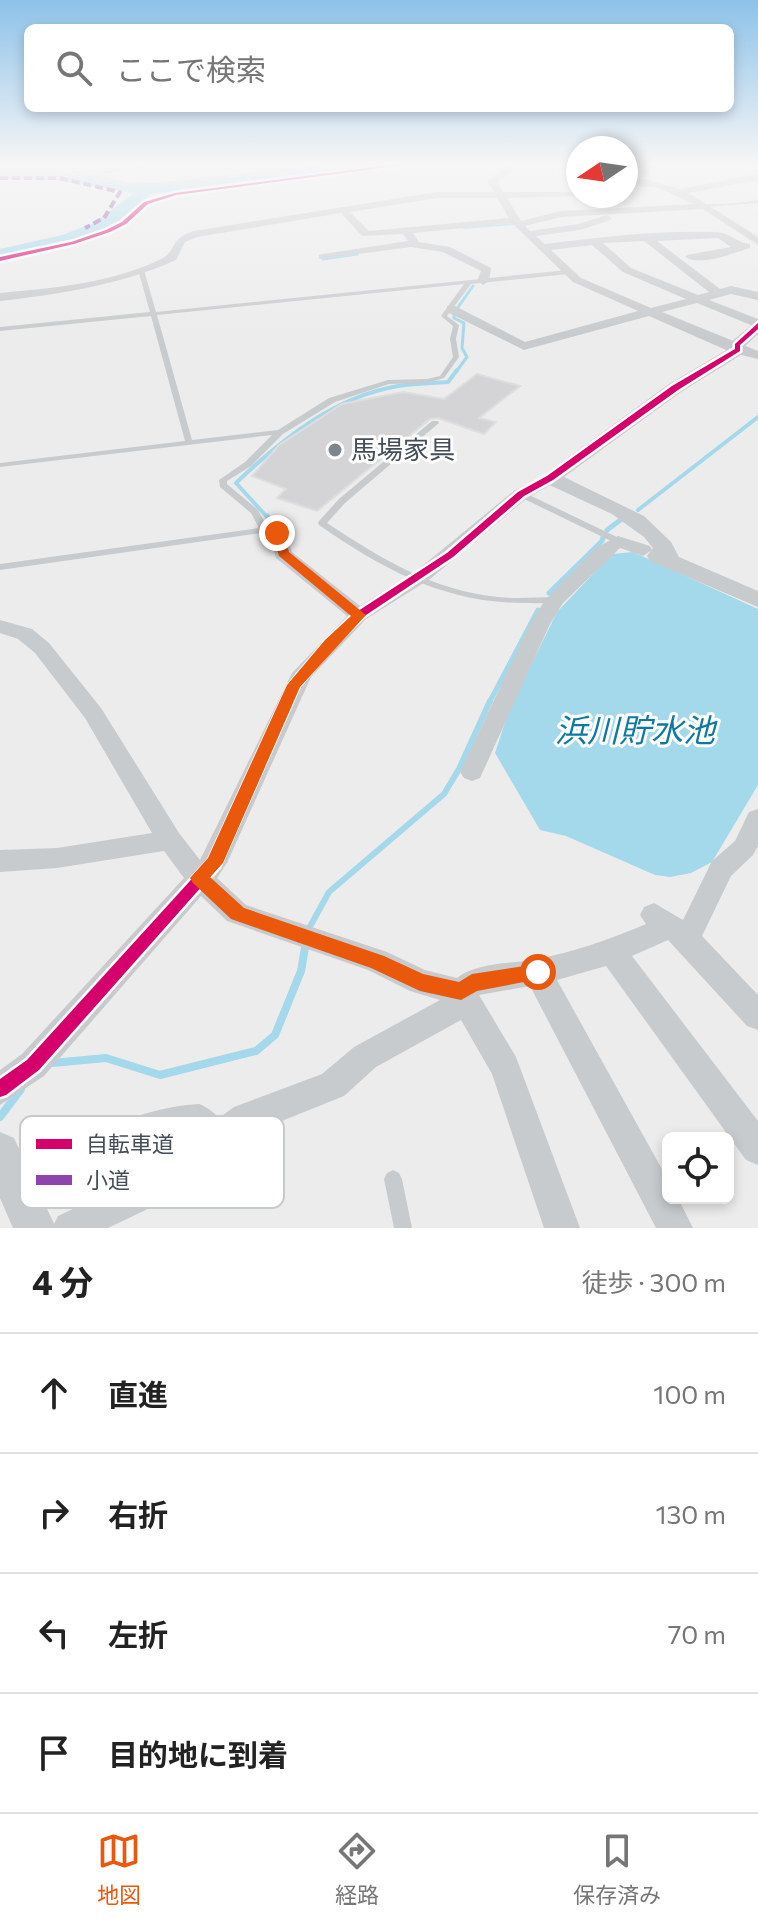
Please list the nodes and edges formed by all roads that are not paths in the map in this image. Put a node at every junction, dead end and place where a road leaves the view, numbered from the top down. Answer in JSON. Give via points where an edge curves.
{"nodes":[{"id":1,"x":286,"y":220,"type":"edge"},
{"id":2,"x":353,"y":220,"type":"edge"},
{"id":3,"x":526,"y":220,"type":"edge"},
{"id":4,"x":602,"y":220,"type":"edge"},
{"id":5,"x":725,"y":220,"type":"edge"},
{"id":6,"x":517,"y":222,"type":"junction"},
{"id":7,"x":585,"y":225,"type":"junction"},
{"id":8,"x":405,"y":230,"type":"junction"},
{"id":9,"x":528,"y":234,"type":"junction"},
{"id":10,"x":648,"y":239,"type":"junction"},
{"id":11,"x":600,"y":241,"type":"junction"},
{"id":12,"x":758,"y":243,"type":"edge"},
{"id":13,"x":411,"y":244,"type":"junction"},
{"id":14,"x":738,"y":247,"type":"junction"},
{"id":15,"x":542,"y":248,"type":"junction"},
{"id":16,"x":323,"y":257,"type":"dead end"},
{"id":17,"x":691,"y":257,"type":"dead end"},
{"id":18,"x":141,"y":270,"type":"junction"},
{"id":19,"x":568,"y":272,"type":"junction"},
{"id":20,"x":483,"y":281,"type":"junction"},
{"id":21,"x":469,"y":282,"type":"junction"},
{"id":22,"x":718,"y":294,"type":"junction"},
{"id":23,"x":758,"y":296,"type":"edge"},
{"id":24,"x":0,"y":297,"type":"edge"},
{"id":25,"x":695,"y":300,"type":"junction"},
{"id":26,"x":451,"y":309,"type":"junction"},
{"id":27,"x":648,"y":311,"type":"junction"},
{"id":28,"x":154,"y":314,"type":"junction"},
{"id":29,"x":757,"y":327,"type":"edge"},
{"id":30,"x":0,"y":329,"type":"edge"},
{"id":31,"x":738,"y":350,"type":"junction"},
{"id":32,"x":758,"y":355,"type":"edge"},
{"id":33,"x":435,"y":423,"type":"dead end"},
{"id":34,"x":280,"y":432,"type":"junction"},
{"id":35,"x":188,"y":440,"type":"junction"},
{"id":36,"x":0,"y":465,"type":"edge"},
{"id":37,"x":550,"y":478,"type":"junction"},
{"id":38,"x":521,"y":494,"type":"junction"},
{"id":39,"x":265,"y":530,"type":"junction"},
{"id":40,"x":618,"y":541,"type":"junction"},
{"id":41,"x":643,"y":550,"type":"joint"},
{"id":42,"x":670,"y":561,"type":"junction"},
{"id":43,"x":0,"y":567,"type":"edge"},
{"id":44,"x":414,"y":580,"type":"junction"},
{"id":45,"x":555,"y":600,"type":"junction"},
{"id":46,"x":758,"y":600,"type":"edge"},
{"id":47,"x":359,"y":615,"type":"junction"},
{"id":48,"x":0,"y":626,"type":"edge"},
{"id":49,"x":472,"y":772,"type":"dead end"},
{"id":50,"x":758,"y":819,"type":"edge"},
{"id":51,"x":170,"y":840,"type":"junction"},
{"id":52,"x":0,"y":861,"type":"edge"},
{"id":53,"x":199,"y":878,"type":"junction"},
{"id":54,"x":670,"y":926,"type":"junction"},
{"id":55,"x":612,"y":952,"type":"junction"},
{"id":56,"x":538,"y":972,"type":"junction"},
{"id":57,"x":463,"y":997,"type":"junction"},
{"id":58,"x":758,"y":1016,"type":"edge"},
{"id":59,"x":0,"y":1089,"type":"edge"},
{"id":60,"x":162,"y":1116,"type":"edge"},
{"id":61,"x":203,"y":1116,"type":"edge"},
{"id":62,"x":254,"y":1116,"type":"edge"},
{"id":63,"x":758,"y":1148,"type":"edge"},
{"id":64,"x":7,"y":1168,"type":"edge"},
{"id":65,"x":393,"y":1179,"type":"dead end"},
{"id":66,"x":20,"y":1196,"type":"edge"},
{"id":67,"x":26,"y":1208,"type":"edge"},
{"id":68,"x":112,"y":1208,"type":"edge"},
{"id":69,"x":35,"y":1228,"type":"edge"},
{"id":70,"x":70,"y":1228,"type":"edge"},
{"id":71,"x":403,"y":1228,"type":"edge"},
{"id":72,"x":562,"y":1228,"type":"edge"},
{"id":73,"x":675,"y":1228,"type":"edge"}],
"edges":[{"from":1,"to":18,"type":"street","via":[[188,236],[172,258]]},
{"from":2,"to":8,"type":"street","via":[[366,234]]},
{"from":3,"to":6,"type":"street"},
{"from":4,"to":7,"type":"street"},
{"from":5,"to":12,"type":"street"},
{"from":6,"to":8,"type":"street"},
{"from":6,"to":9,"type":"street"},
{"from":7,"to":9,"type":"street"},
{"from":7,"to":11,"type":"street"},
{"from":8,"to":13,"type":"street"},
{"from":9,"to":15,"type":"street"},
{"from":10,"to":11,"type":"street"},
{"from":10,"to":14,"type":"street","via":[[716,235]]},
{"from":10,"to":22,"type":"street"},
{"from":11,"to":15,"type":"street"},
{"from":11,"to":25,"type":"street","via":[[627,270]]},
{"from":12,"to":14,"type":"street"},
{"from":13,"to":16,"type":"street"},
{"from":13,"to":20,"type":"street","via":[[446,249],[489,271]]},
{"from":14,"to":17,"type":"street"},
{"from":15,"to":19,"type":"street"},
{"from":18,"to":24,"type":"street"},
{"from":18,"to":28,"type":"lane"},
{"from":19,"to":20,"type":"lane"},
{"from":19,"to":27,"type":"street"},
{"from":20,"to":21,"type":"lane"},
{"from":21,"to":26,"type":"lane"},
{"from":21,"to":28,"type":"lane"},
{"from":22,"to":23,"type":"street","via":[[735,290]]},
{"from":22,"to":25,"type":"street"},
{"from":25,"to":27,"type":"street"},
{"from":25,"to":29,"type":"street"},
{"from":26,"to":27,"type":"street","via":[[524,346]]},
{"from":26,"to":34,"type":"lane","via":[[444,316],[456,325],[456,357],[442,377],[388,382],[340,397]]},
{"from":27,"to":31,"type":"street"},
{"from":28,"to":30,"type":"lane"},
{"from":28,"to":35,"type":"lane"},
{"from":29,"to":31,"type":"street"},
{"from":31,"to":32,"type":"street"},
{"from":31,"to":37,"type":"street","via":[[675,388]]},
{"from":33,"to":44,"type":"lane","via":[[322,519],[355,546]]},
{"from":34,"to":35,"type":"lane"},
{"from":34,"to":39,"type":"lane","via":[[221,483],[255,512]]},
{"from":35,"to":36,"type":"lane"},
{"from":37,"to":38,"type":"street"},
{"from":37,"to":42,"type":"street","via":[[626,513],[662,546]]},
{"from":38,"to":40,"type":"lane"},
{"from":38,"to":44,"type":"street"},
{"from":39,"to":43,"type":"lane"},
{"from":39,"to":47,"type":"street","via":[[277,533],[283,554]]},
{"from":40,"to":41,"type":"street"},
{"from":40,"to":45,"type":"street"},
{"from":41,"to":42,"type":"street"},
{"from":42,"to":46,"type":"street"},
{"from":44,"to":45,"type":"lane","via":[[476,597]]},
{"from":44,"to":47,"type":"street"},
{"from":45,"to":49,"type":"street"},
{"from":47,"to":53,"type":"street","via":[[294,685],[214,863]]},
{"from":48,"to":51,"type":"street","via":[[25,634],[42,648],[93,713]]},
{"from":50,"to":54,"type":"street","via":[[744,848],[721,869],[692,929]]},
{"from":51,"to":52,"type":"street","via":[[57,858]]},
{"from":51,"to":53,"type":"street"},
{"from":53,"to":57,"type":"street","via":[[237,913]]},
{"from":53,"to":59,"type":"street","via":[[33,1065]]},
{"from":54,"to":55,"type":"street"},
{"from":54,"to":58,"type":"street"},
{"from":55,"to":56,"type":"street"},
{"from":55,"to":63,"type":"street"},
{"from":56,"to":57,"type":"street","via":[[472,983]]},
{"from":56,"to":73,"type":"street"},
{"from":57,"to":62,"type":"street","via":[[365,1057],[333,1085]]},
{"from":57,"to":72,"type":"street","via":[[505,1068]]},
{"from":60,"to":61,"type":"lane","via":[[177,1111]]},
{"from":64,"to":66,"type":"street"},
{"from":65,"to":71,"type":"lane"},
{"from":67,"to":69,"type":"street"},
{"from":68,"to":70,"type":"street"}]}
